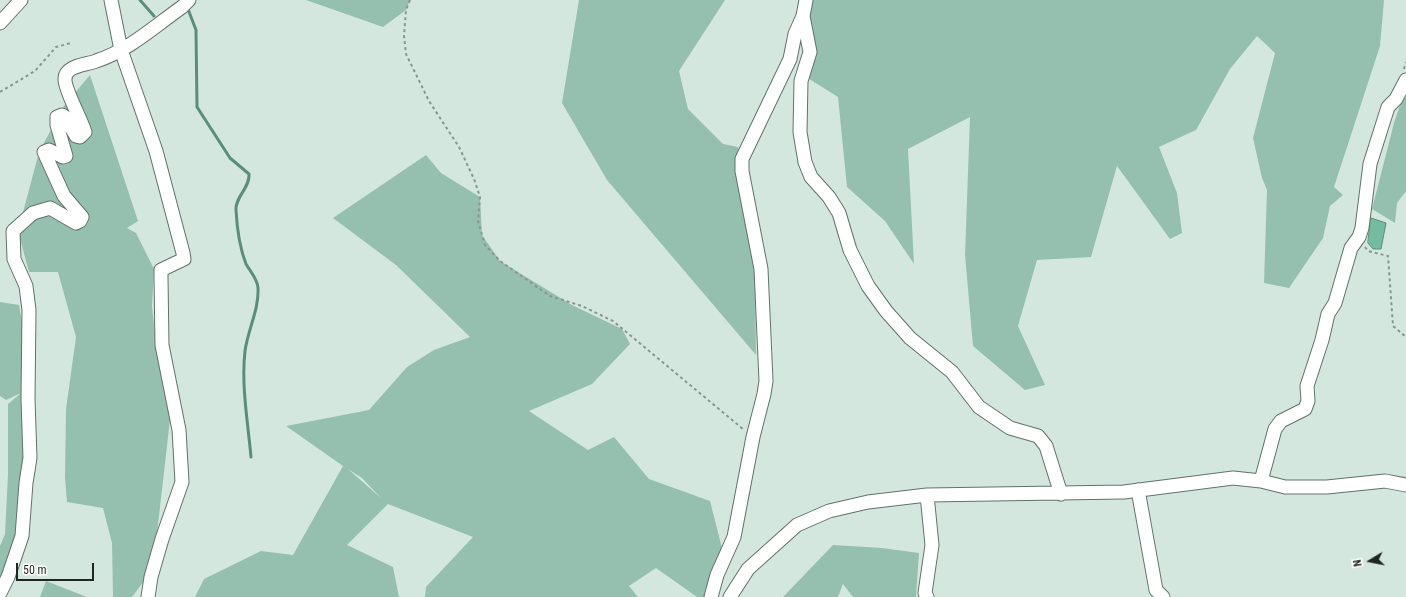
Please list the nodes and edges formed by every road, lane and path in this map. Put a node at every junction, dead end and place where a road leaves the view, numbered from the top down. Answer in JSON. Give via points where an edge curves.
{"nodes":[{"id":1,"x":21,"y":0,"type":"edge"},
{"id":2,"x":111,"y":0,"type":"edge"},
{"id":3,"x":189,"y":0,"type":"edge"},
{"id":4,"x":410,"y":0,"type":"edge"},
{"id":5,"x":806,"y":0,"type":"edge"},
{"id":6,"x":803,"y":16,"type":"junction"},
{"id":7,"x":0,"y":23,"type":"edge"},
{"id":8,"x":71,"y":43,"type":"dead end"},
{"id":9,"x":122,"y":50,"type":"junction"},
{"id":10,"x":1406,"y":80,"type":"edge"},
{"id":11,"x":0,"y":92,"type":"edge"},
{"id":12,"x":1359,"y":237,"type":"junction"},
{"id":13,"x":1406,"y":337,"type":"edge"},
{"id":14,"x":753,"y":437,"type":"junction"},
{"id":15,"x":1261,"y":481,"type":"junction"},
{"id":16,"x":1406,"y":485,"type":"edge"},
{"id":17,"x":1138,"y":490,"type":"junction"},
{"id":18,"x":1061,"y":494,"type":"junction"},
{"id":19,"x":927,"y":496,"type":"junction"},
{"id":20,"x":0,"y":593,"type":"edge"},
{"id":21,"x":148,"y":597,"type":"edge"},
{"id":22,"x":711,"y":597,"type":"edge"},
{"id":23,"x":730,"y":597,"type":"edge"},
{"id":24,"x":926,"y":597,"type":"edge"},
{"id":25,"x":1163,"y":597,"type":"edge"}],
"edges":[{"from":1,"to":7,"type":"street"},
{"from":2,"to":9,"type":"street"},
{"from":3,"to":9,"type":"street"},
{"from":4,"to":14,"type":"path","via":[[406,10],[404,36],[406,54],[429,102],[459,147],[474,179],[480,197],[478,221],[485,245],[500,261],[550,296],[582,306],[613,322]]},
{"from":5,"to":6,"type":"street"},
{"from":6,"to":14,"type":"street","via":[[795,34],[788,66],[742,159],[742,171],[761,269],[765,353],[764,394]]},
{"from":6,"to":18,"type":"street","via":[[810,52],[801,81],[800,132],[805,162],[811,177],[839,213],[850,250],[868,286],[910,338],[952,372],[979,407],[1010,428],[1038,436],[1046,446]]},
{"from":8,"to":11,"type":"path","via":[[56,47],[35,71]]},
{"from":9,"to":20,"type":"street","via":[[96,62],[73,68],[67,74],[64,80],[85,132],[80,137],[76,136],[65,117],[57,117],[66,156],[49,150],[44,152],[64,196],[82,216],[80,221],[76,223],[50,208],[33,213],[13,231],[14,259],[26,286],[29,310],[30,458],[22,536]]},
{"from":9,"to":21,"type":"street","via":[[156,151],[184,253],[184,259],[161,270],[160,307],[162,345],[179,430],[182,482],[162,539]]},
{"from":10,"to":12,"type":"street","via":[[1388,108],[1370,164]]},
{"from":12,"to":13,"type":"path","via":[[1368,251],[1388,256],[1393,326]]},
{"from":12,"to":15,"type":"street","via":[[1351,248],[1335,303],[1328,314],[1307,386],[1308,401],[1305,409],[1281,420],[1275,429]]},
{"from":14,"to":22,"type":"street","via":[[734,537],[717,575]]},
{"from":15,"to":16,"type":"street","via":[[1285,487],[1326,487],[1385,481]]},
{"from":15,"to":17,"type":"street","via":[[1233,478]]},
{"from":17,"to":18,"type":"street"},
{"from":17,"to":25,"type":"street","via":[[1156,590]]},
{"from":18,"to":19,"type":"street"},
{"from":19,"to":23,"type":"street","via":[[868,502],[829,511],[797,525],[748,569]]},
{"from":19,"to":24,"type":"street","via":[[932,546]]}]}
